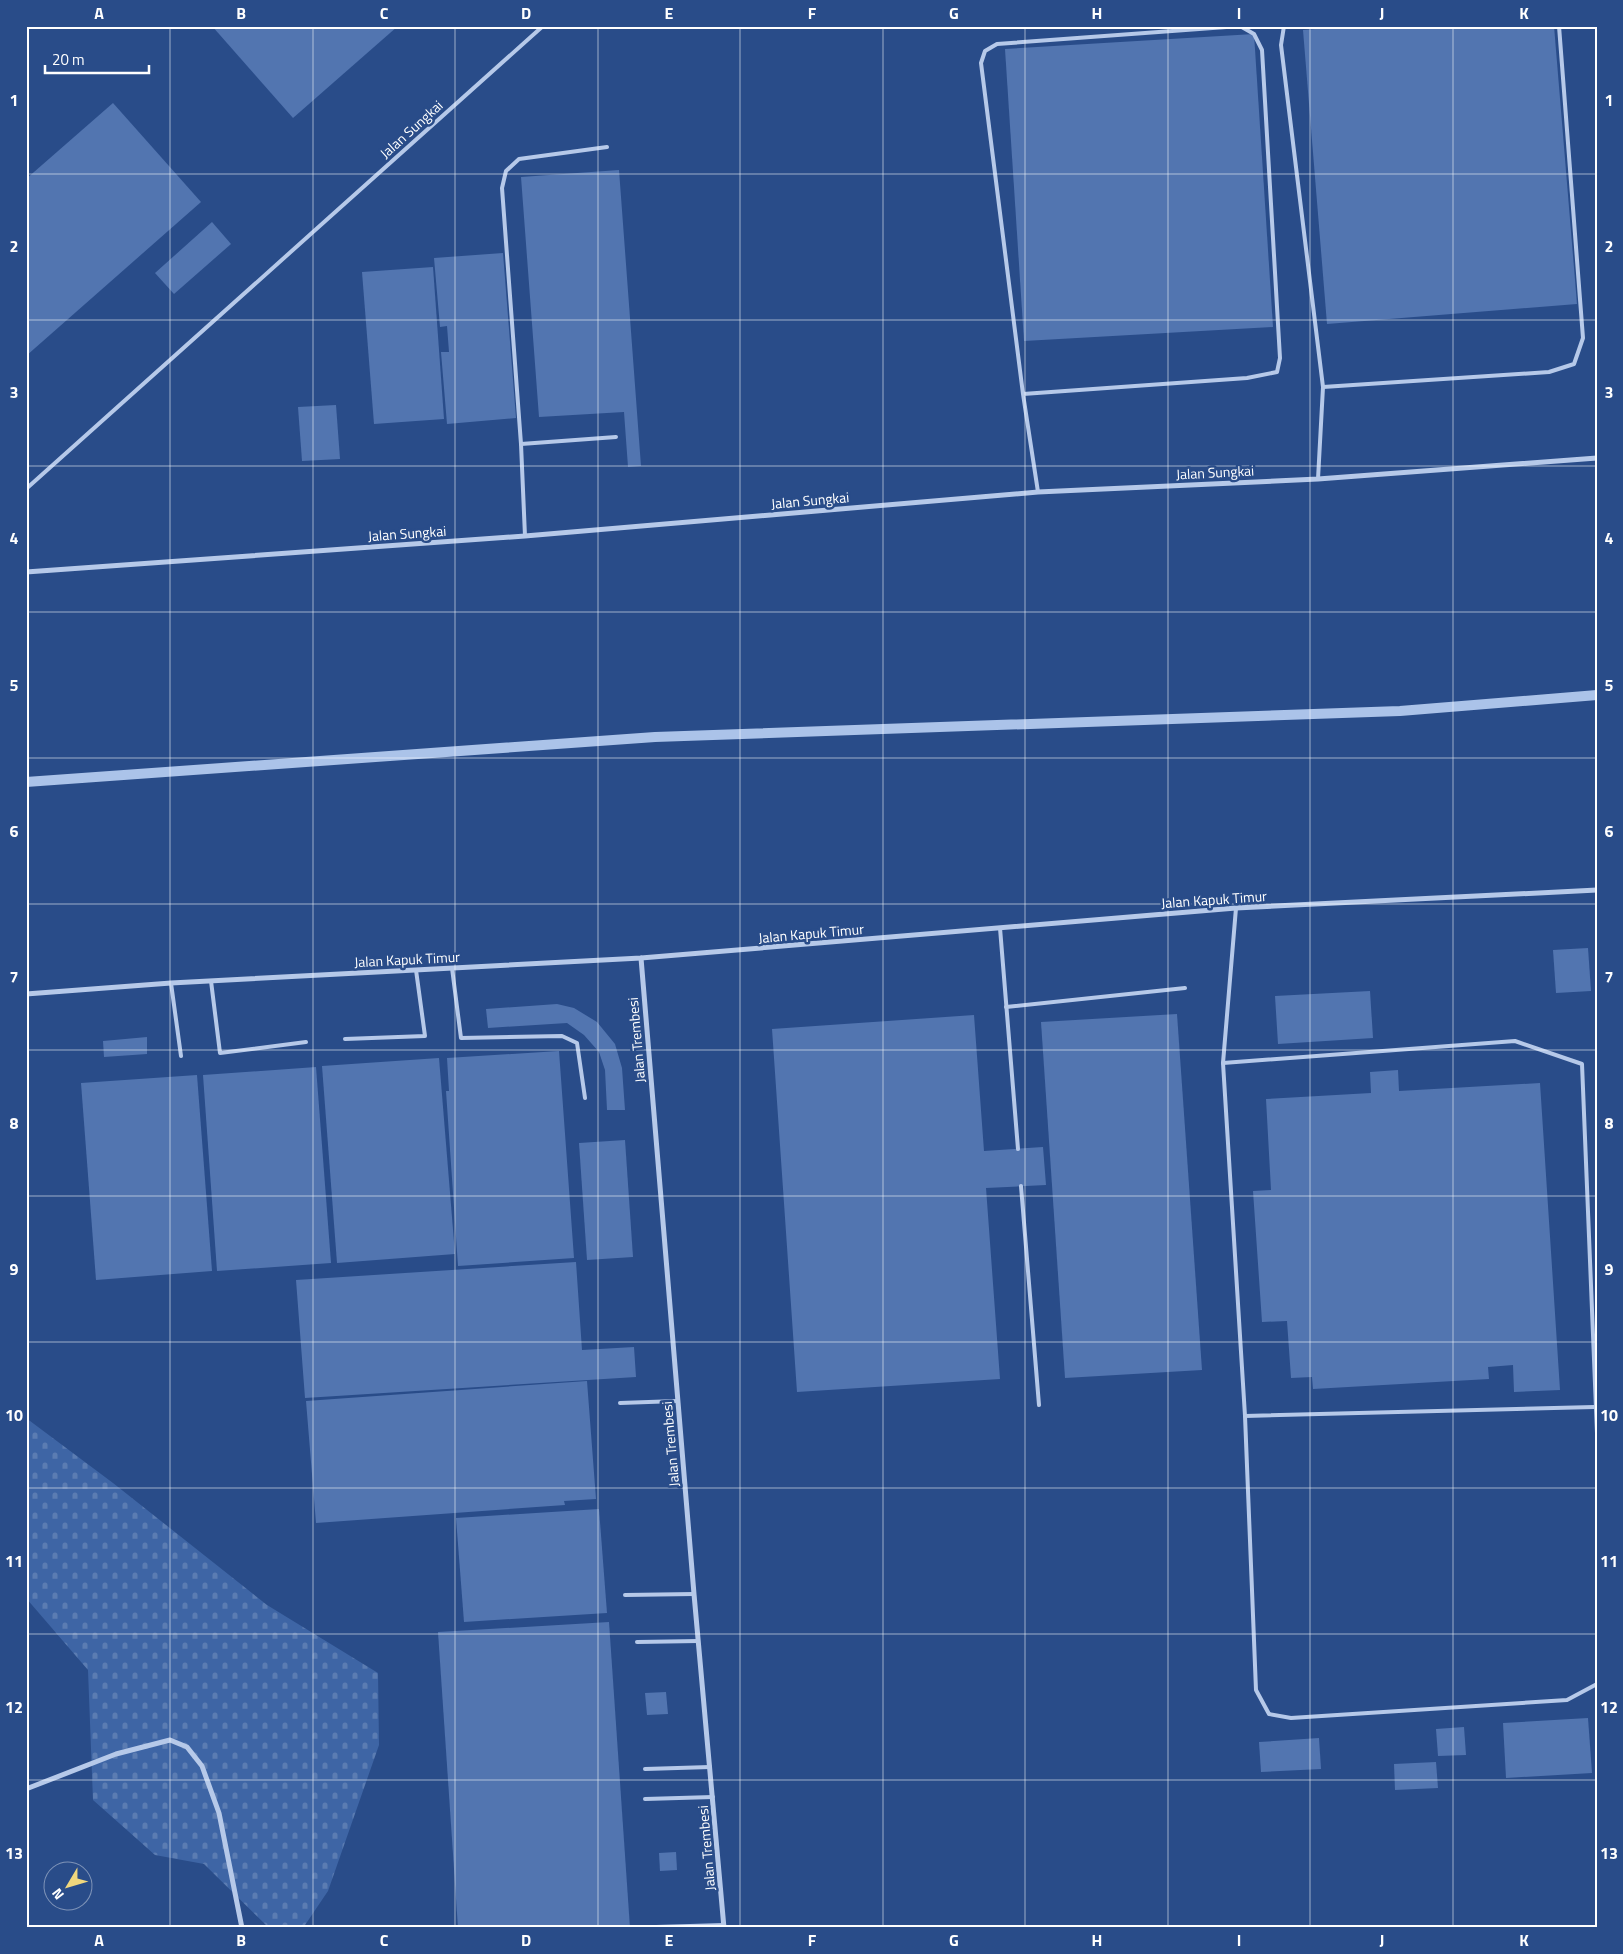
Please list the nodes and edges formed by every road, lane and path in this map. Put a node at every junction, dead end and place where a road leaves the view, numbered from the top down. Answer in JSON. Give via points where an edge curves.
{"nodes":[{"id":1,"x":543,"y":26,"type":"edge"},
{"id":2,"x":1284,"y":26,"type":"edge"},
{"id":3,"x":1559,"y":26,"type":"edge"},
{"id":4,"x":607,"y":147,"type":"dead end"},
{"id":5,"x":1323,"y":387,"type":"junction"},
{"id":6,"x":1023,"y":394,"type":"junction"},
{"id":7,"x":616,"y":437,"type":"dead end"},
{"id":8,"x":521,"y":444,"type":"junction"},
{"id":9,"x":1597,"y":458,"type":"edge"},
{"id":10,"x":1318,"y":479,"type":"junction"},
{"id":11,"x":26,"y":489,"type":"edge"},
{"id":12,"x":1038,"y":492,"type":"junction"},
{"id":13,"x":525,"y":536,"type":"junction"},
{"id":14,"x":26,"y":572,"type":"edge"},
{"id":15,"x":1597,"y":890,"type":"edge"},
{"id":16,"x":1236,"y":908,"type":"junction"},
{"id":17,"x":1000,"y":928,"type":"junction"},
{"id":18,"x":641,"y":958,"type":"junction"},
{"id":19,"x":452,"y":968,"type":"junction"},
{"id":20,"x":416,"y":970,"type":"junction"},
{"id":21,"x":211,"y":981,"type":"junction"},
{"id":22,"x":171,"y":983,"type":"junction"},
{"id":23,"x":1185,"y":988,"type":"dead end"},
{"id":24,"x":26,"y":994,"type":"edge"},
{"id":25,"x":1006,"y":1007,"type":"junction"},
{"id":26,"x":345,"y":1039,"type":"dead end"},
{"id":27,"x":306,"y":1042,"type":"dead end"},
{"id":28,"x":181,"y":1056,"type":"dead end"},
{"id":29,"x":1222,"y":1063,"type":"junction"},
{"id":30,"x":585,"y":1098,"type":"dead end"},
{"id":31,"x":1018,"y":1148,"type":"dead end"},
{"id":32,"x":1021,"y":1186,"type":"dead end"},
{"id":33,"x":677,"y":1401,"type":"junction"},
{"id":34,"x":620,"y":1403,"type":"dead end"},
{"id":35,"x":1039,"y":1405,"type":"dead end"},
{"id":36,"x":1594,"y":1407,"type":"junction"},
{"id":37,"x":1245,"y":1416,"type":"junction"},
{"id":38,"x":1597,"y":1433,"type":"edge"},
{"id":39,"x":694,"y":1594,"type":"junction"},
{"id":40,"x":625,"y":1595,"type":"dead end"},
{"id":41,"x":698,"y":1641,"type":"junction"},
{"id":42,"x":637,"y":1642,"type":"dead end"},
{"id":43,"x":1597,"y":1684,"type":"edge"},
{"id":44,"x":710,"y":1767,"type":"junction"},
{"id":45,"x":645,"y":1769,"type":"dead end"},
{"id":46,"x":26,"y":1789,"type":"edge"},
{"id":47,"x":713,"y":1797,"type":"junction"},
{"id":48,"x":646,"y":1799,"type":"dead end"},
{"id":49,"x":724,"y":1926,"type":"edge"},
{"id":50,"x":656,"y":1927,"type":"edge"},
{"id":51,"x":242,"y":1928,"type":"edge"}],
"edges":[{"from":1,"to":11,"type":"lane","name":"Jalan Sungkai"},
{"from":2,"to":5,"type":"lane","via":[[1281,46]]},
{"from":3,"to":5,"type":"lane","via":[[1583,338],[1574,364],[1549,372]]},
{"from":4,"to":8,"type":"lane","via":[[520,159],[506,171],[502,188]]},
{"from":5,"to":10,"type":"lane"},
{"from":6,"to":6,"type":"lane","via":[[1247,378],[1277,372],[1280,358],[1262,50],[1254,34],[1240,26],[997,44],[985,50],[982,63]]},
{"from":6,"to":12,"type":"lane"},
{"from":7,"to":8,"type":"lane"},
{"from":8,"to":13,"type":"lane"},
{"from":9,"to":10,"type":"street","name":"Jalan Sungkai"},
{"from":10,"to":12,"type":"street","name":"Jalan Sungkai"},
{"from":12,"to":13,"type":"street","name":"Jalan Sungkai"},
{"from":13,"to":14,"type":"street","name":"Jalan Sungkai"},
{"from":15,"to":16,"type":"street","name":"Jalan Kapuk Timur"},
{"from":16,"to":17,"type":"street","name":"Jalan Kapuk Timur"},
{"from":16,"to":29,"type":"lane"},
{"from":17,"to":18,"type":"street","name":"Jalan Kapuk Timur"},
{"from":17,"to":25,"type":"lane"},
{"from":18,"to":19,"type":"street","name":"Jalan Kapuk Timur"},
{"from":18,"to":33,"type":"street","name":"Jalan Trembesi"},
{"from":19,"to":20,"type":"street","name":"Jalan Kapuk Timur"},
{"from":19,"to":30,"type":"lane","via":[[462,1038],[562,1036],[577,1043]]},
{"from":20,"to":21,"type":"street","name":"Jalan Kapuk Timur"},
{"from":20,"to":26,"type":"lane","via":[[425,1036]]},
{"from":21,"to":22,"type":"street","name":"Jalan Kapuk Timur"},
{"from":21,"to":27,"type":"lane","via":[[220,1053]]},
{"from":22,"to":24,"type":"street","name":"Jalan Kapuk Timur"},
{"from":22,"to":28,"type":"lane"},
{"from":23,"to":25,"type":"lane"},
{"from":25,"to":31,"type":"lane"},
{"from":29,"to":36,"type":"lane","via":[[1516,1041],[1582,1064]]},
{"from":29,"to":37,"type":"lane"},
{"from":32,"to":35,"type":"lane"},
{"from":33,"to":34,"type":"lane"},
{"from":33,"to":39,"type":"street","name":"Jalan Trembesi"},
{"from":36,"to":37,"type":"lane"},
{"from":36,"to":38,"type":"lane"},
{"from":37,"to":43,"type":"lane","via":[[1256,1690],[1269,1714],[1292,1718],[1567,1700]]},
{"from":39,"to":40,"type":"lane"},
{"from":39,"to":41,"type":"street","name":"Jalan Trembesi"},
{"from":41,"to":42,"type":"lane"},
{"from":41,"to":44,"type":"street","name":"Jalan Trembesi"},
{"from":44,"to":45,"type":"lane"},
{"from":44,"to":47,"type":"street","name":"Jalan Trembesi"},
{"from":46,"to":51,"type":"street","via":[[116,1754],[170,1740],[187,1747],[202,1766],[218,1813]]},
{"from":47,"to":48,"type":"lane"},
{"from":47,"to":49,"type":"street","name":"Jalan Trembesi"},
{"from":49,"to":50,"type":"lane"}]}
